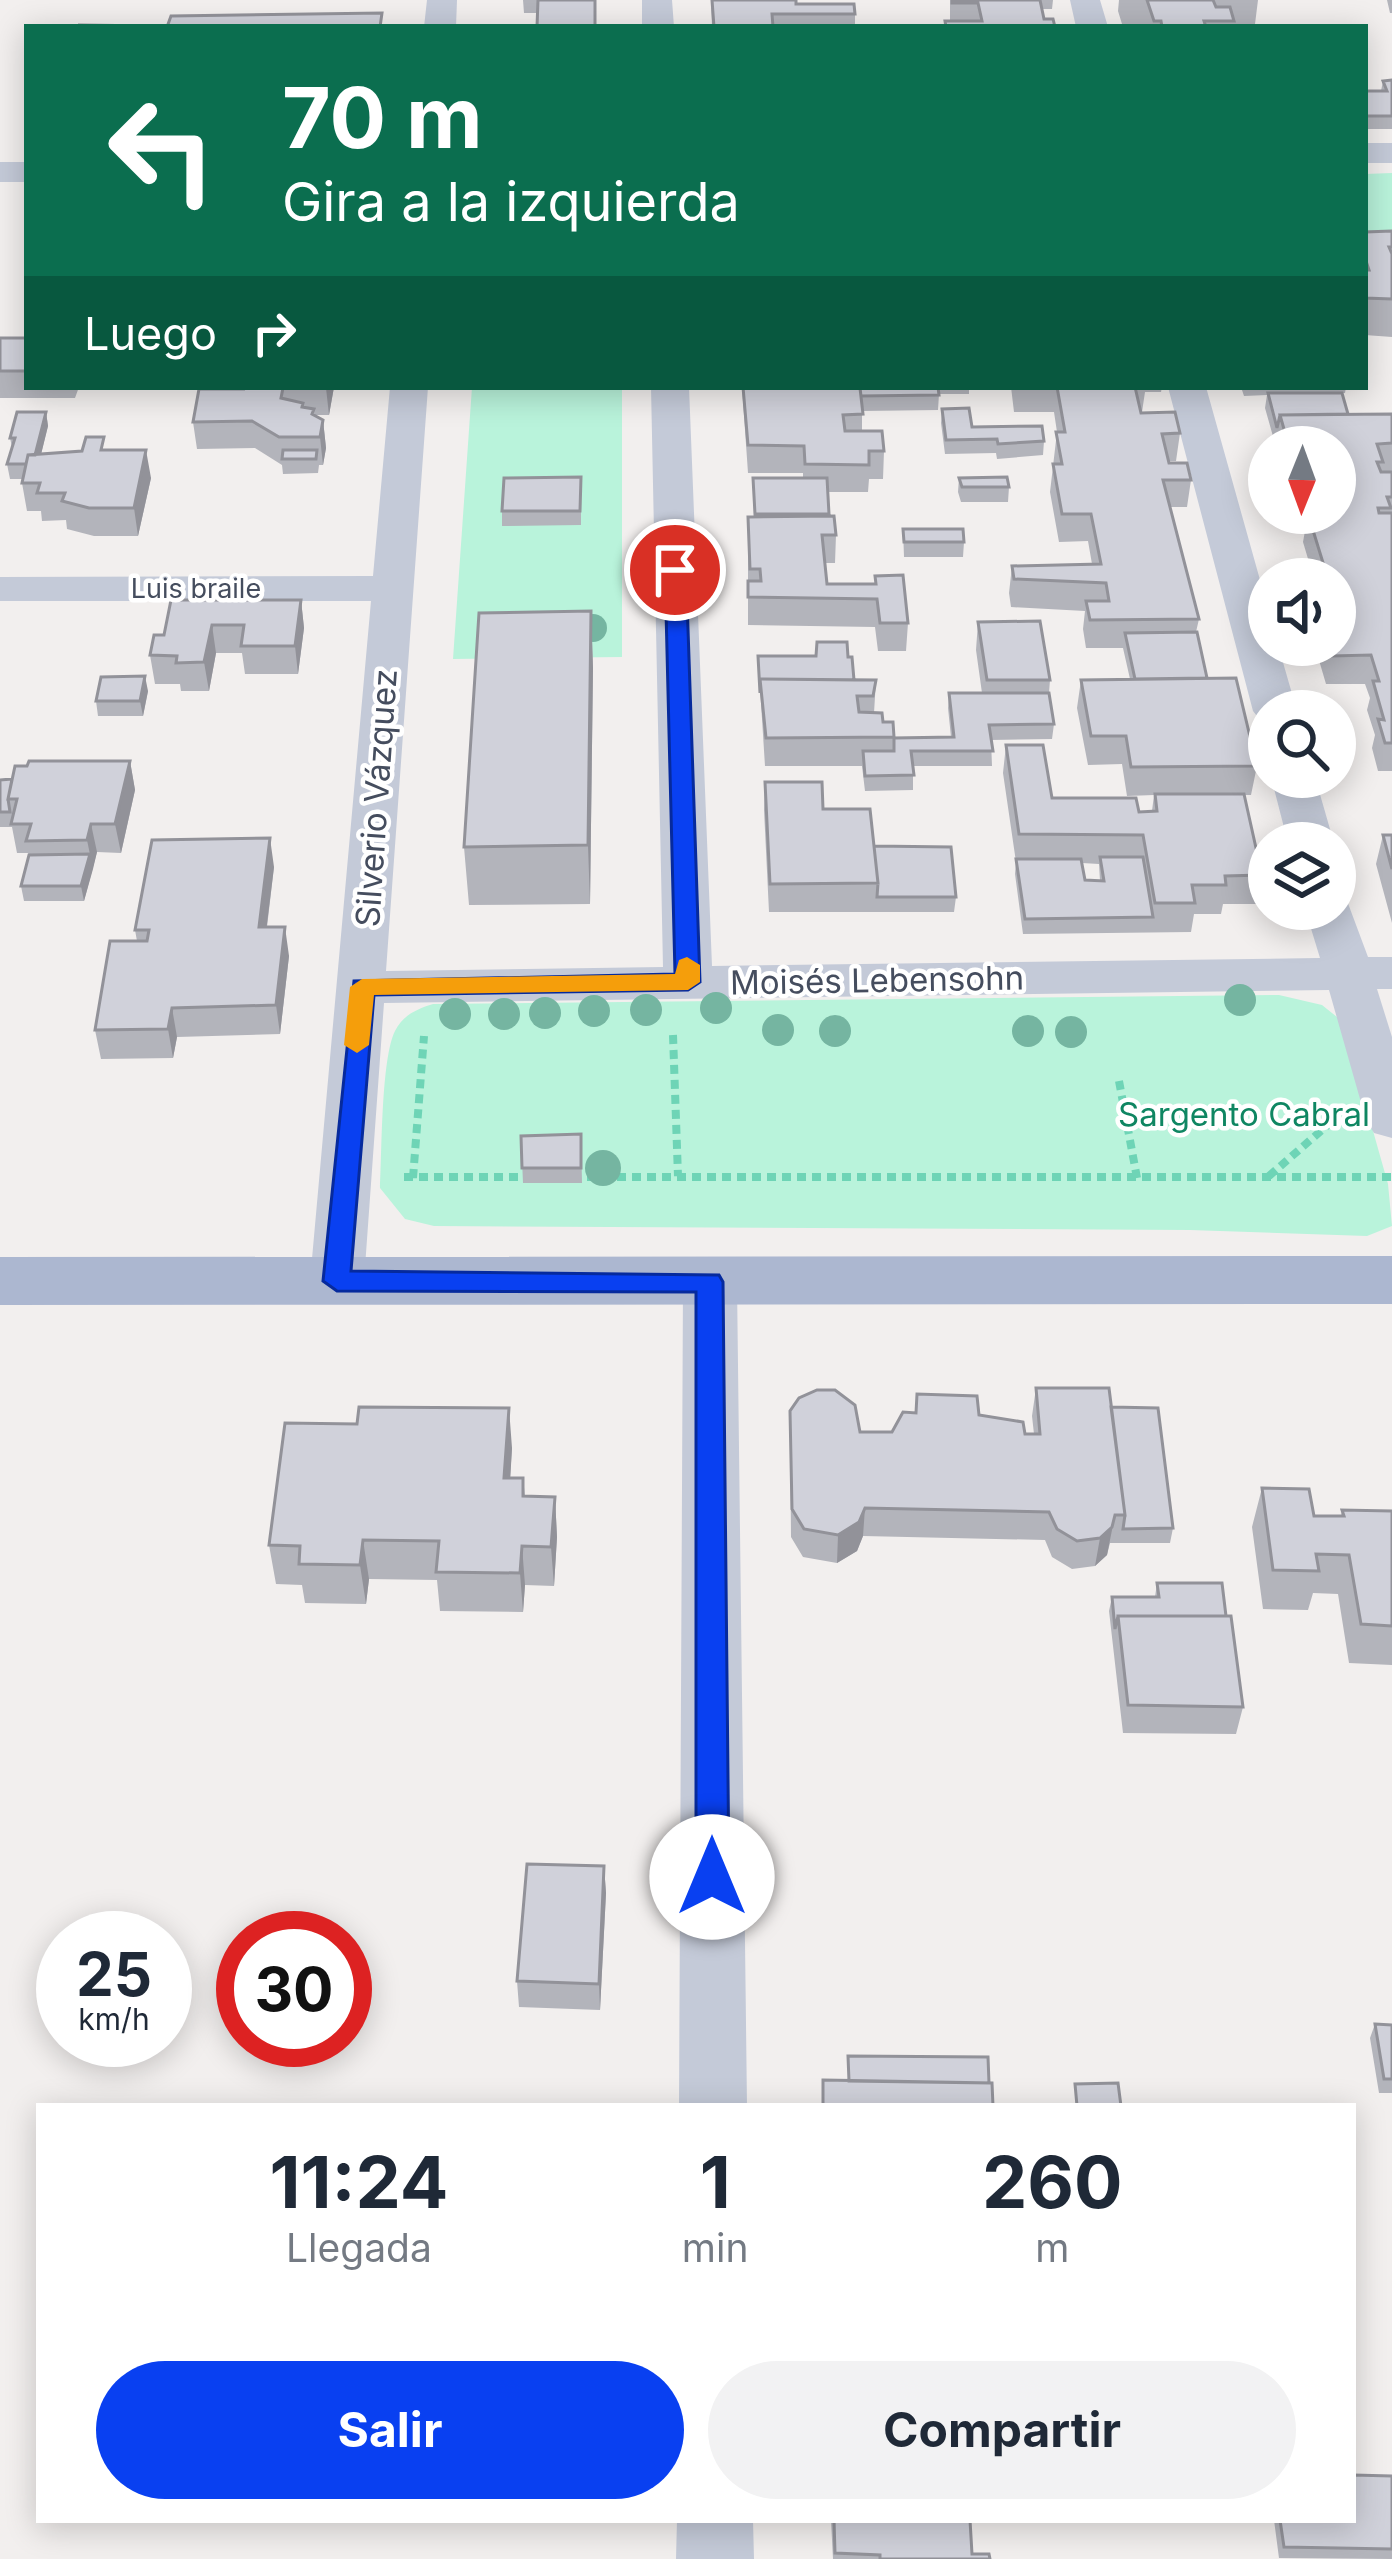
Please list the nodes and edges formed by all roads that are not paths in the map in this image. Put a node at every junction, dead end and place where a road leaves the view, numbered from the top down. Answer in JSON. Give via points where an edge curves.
{"nodes":[{"id":1,"x":409,"y":390,"type":"edge"},
{"id":2,"x":670,"y":390,"type":"edge"},
{"id":3,"x":1188,"y":390,"type":"edge"},
{"id":4,"x":392,"y":588,"type":"junction"},
{"id":5,"x":0,"y":590,"type":"edge"},
{"id":6,"x":1270,"y":690,"type":"edge"},
{"id":7,"x":1342,"y":930,"type":"edge"},
{"id":8,"x":1370,"y":974,"type":"edge"},
{"id":9,"x":362,"y":987,"type":"junction"},
{"id":10,"x":680,"y":1002,"type":"junction"},
{"id":11,"x":1392,"y":1120,"type":"edge"},
{"id":12,"x":1392,"y":1280,"type":"edge"},
{"id":13,"x":337,"y":1281,"type":"junction"},
{"id":14,"x":0,"y":1282,"type":"edge"},
{"id":15,"x":710,"y":1282,"type":"junction"},
{"id":16,"x":713,"y":2103,"type":"edge"},
{"id":17,"x":715,"y":2523,"type":"edge"},
{"id":18,"x":715,"y":2559,"type":"edge"}],
"edges":[{"from":1,"to":4,"type":"street","name":"Silverio Vázquez"},
{"from":2,"to":10,"type":"street"},
{"from":3,"to":6,"type":"street"},
{"from":4,"to":5,"type":"street","name":"Luis braile"},
{"from":4,"to":9,"type":"street","name":"Silverio Vázquez"},
{"from":7,"to":8,"type":"street"},
{"from":8,"to":10,"type":"street","name":"Moisés Lebensohn"},
{"from":8,"to":11,"type":"street"},
{"from":9,"to":10,"type":"street","name":"Moisés Lebensohn"},
{"from":9,"to":13,"type":"street","name":"Silverio Vázquez"},
{"from":12,"to":15,"type":"main road"},
{"from":13,"to":14,"type":"main road"},
{"from":13,"to":15,"type":"main road"},
{"from":15,"to":16,"type":"street"},
{"from":17,"to":18,"type":"street"}]}
